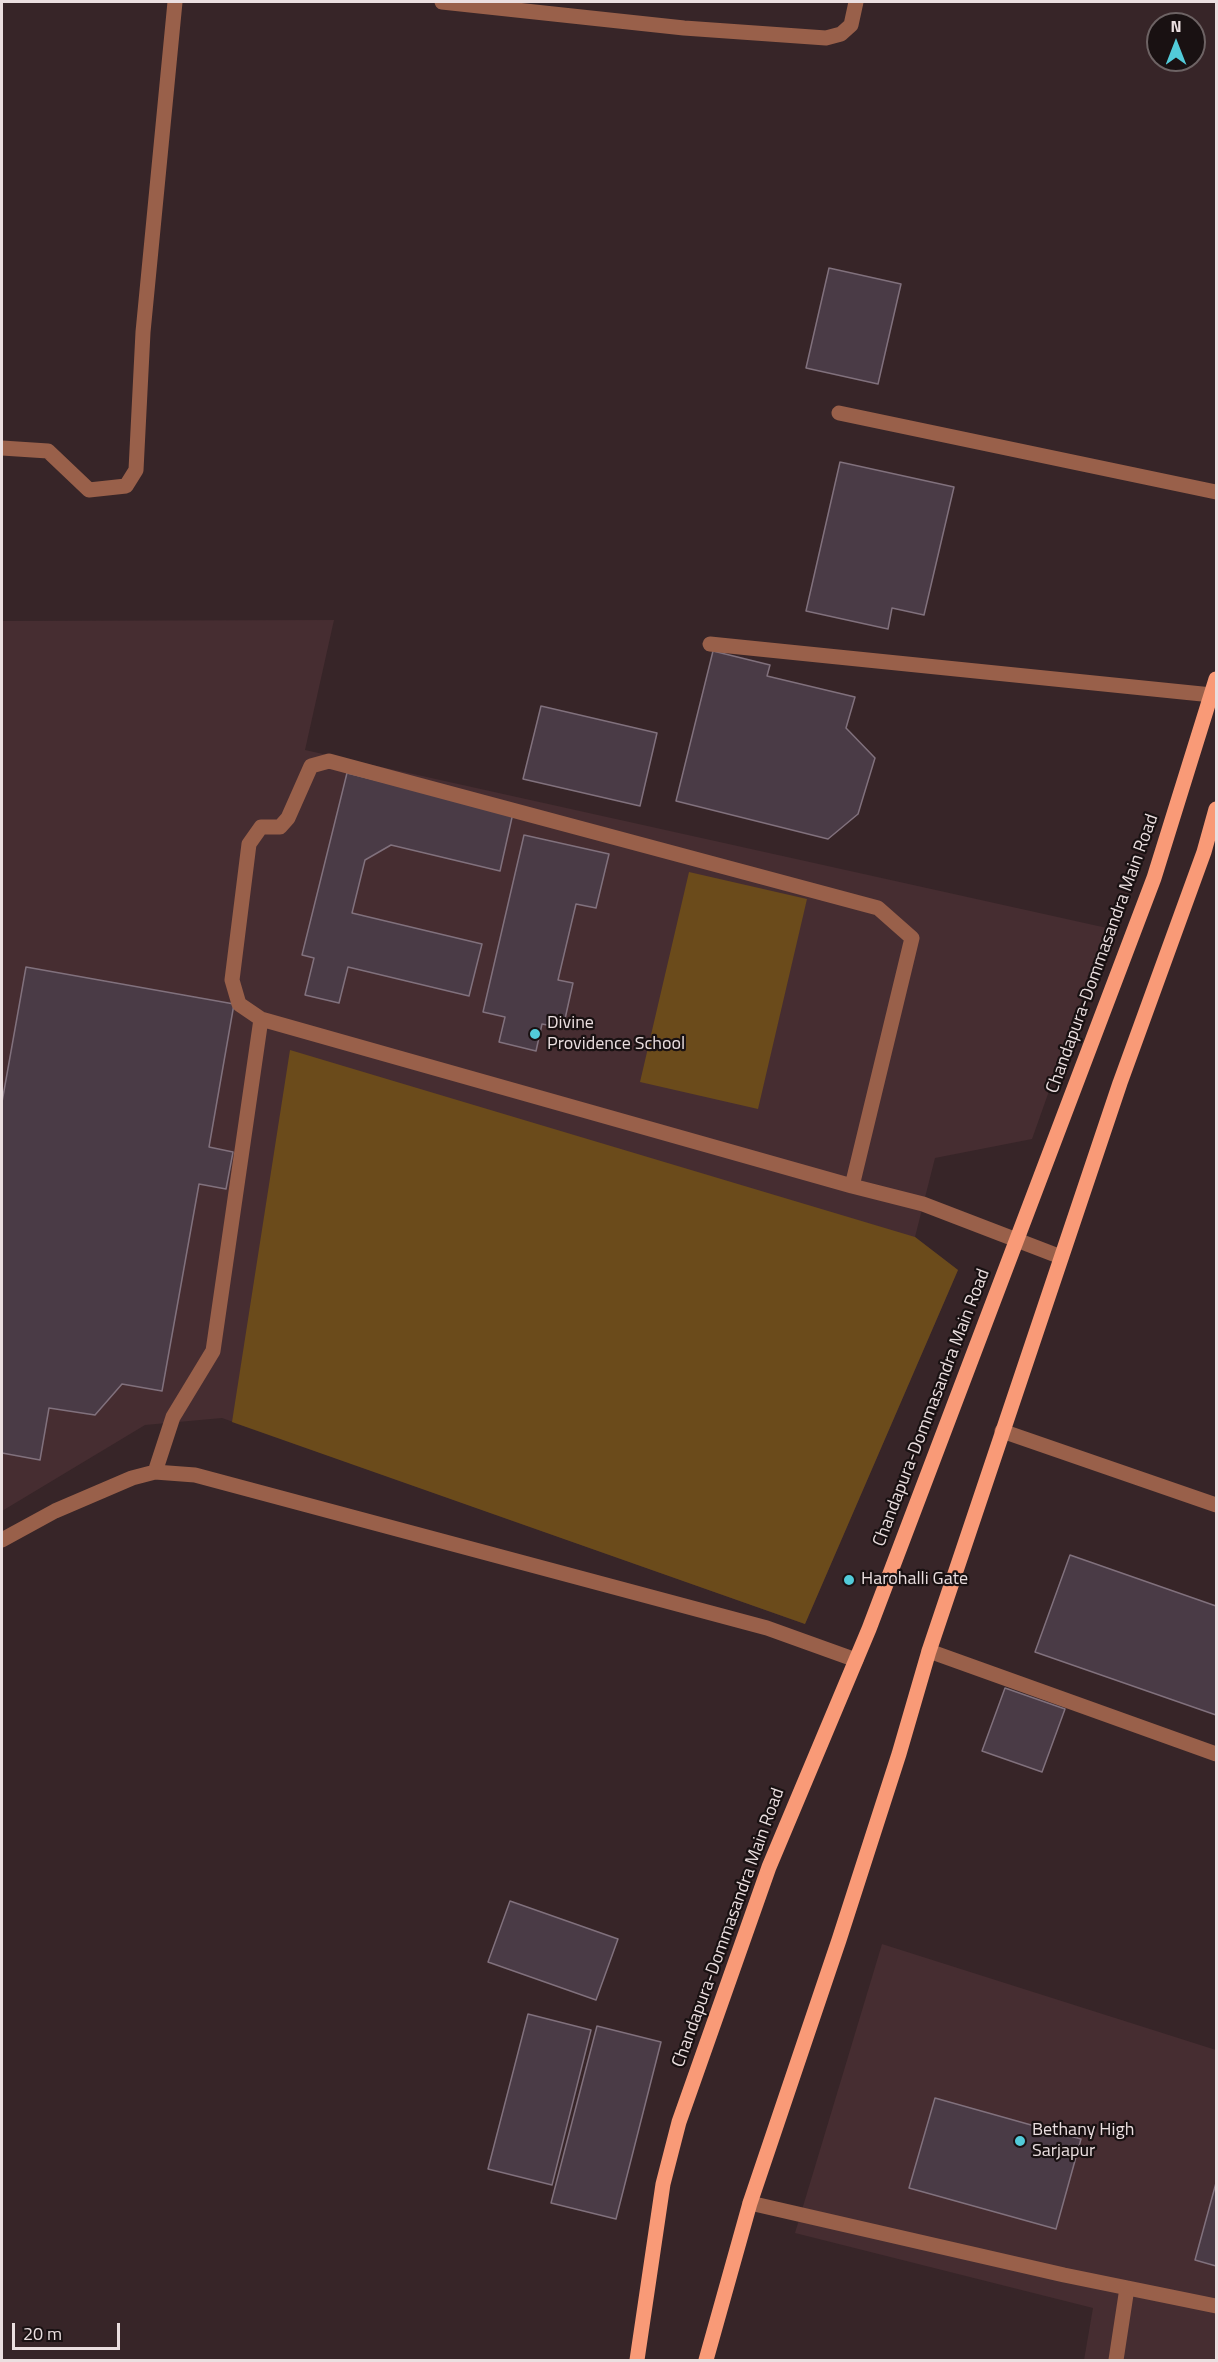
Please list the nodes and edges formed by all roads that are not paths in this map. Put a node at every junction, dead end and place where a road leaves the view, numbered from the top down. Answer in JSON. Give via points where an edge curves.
{"nodes":[{"id":1,"x":176,"y":2,"type":"edge"},
{"id":2,"x":441,"y":2,"type":"edge"},
{"id":3,"x":856,"y":2,"type":"edge"},
{"id":4,"x":839,"y":413,"type":"dead end"},
{"id":5,"x":2,"y":448,"type":"edge"},
{"id":6,"x":1216,"y":492,"type":"edge"},
{"id":7,"x":710,"y":644,"type":"dead end"},
{"id":8,"x":1216,"y":679,"type":"edge"},
{"id":9,"x":1214,"y":696,"type":"edge"},
{"id":10,"x":1216,"y":809,"type":"edge"},
{"id":11,"x":261,"y":1020,"type":"junction"},
{"id":12,"x":852,"y":1186,"type":"junction"},
{"id":13,"x":1016,"y":1240,"type":"junction"},
{"id":14,"x":1061,"y":1257,"type":"junction"},
{"id":15,"x":1002,"y":1431,"type":"junction"},
{"id":16,"x":155,"y":1472,"type":"junction"},
{"id":17,"x":1216,"y":1505,"type":"edge"},
{"id":18,"x":2,"y":1540,"type":"edge"},
{"id":19,"x":929,"y":1651,"type":"junction"},
{"id":20,"x":856,"y":1660,"type":"junction"},
{"id":21,"x":1216,"y":1754,"type":"edge"},
{"id":22,"x":750,"y":2203,"type":"junction"},
{"id":23,"x":1127,"y":2288,"type":"junction"},
{"id":24,"x":1216,"y":2306,"type":"edge"},
{"id":25,"x":638,"y":2361,"type":"edge"},
{"id":26,"x":706,"y":2361,"type":"edge"},
{"id":27,"x":1116,"y":2361,"type":"edge"}],
"edges":[{"from":1,"to":5,"type":"street","via":[[143,332],[136,471],[126,486],[89,490],[48,451]]},
{"from":2,"to":3,"type":"street","via":[[684,28],[826,38],[841,34],[851,25]]},
{"from":4,"to":6,"type":"street"},
{"from":7,"to":9,"type":"street"},
{"from":8,"to":9,"type":"main road","name":"Chandapura-Dommasandra Main Road"},
{"from":9,"to":13,"type":"main road","name":"Chandapura-Dommasandra Main Road","via":[[1154,878]]},
{"from":10,"to":14,"type":"main road"},
{"from":11,"to":12,"type":"street"},
{"from":11,"to":12,"type":"street","via":[[239,1004],[232,981],[249,844],[261,827],[280,827],[288,818],[311,766],[330,762],[878,909],[912,938]]},
{"from":11,"to":16,"type":"street","via":[[213,1351],[174,1417]]},
{"from":12,"to":13,"type":"street","via":[[924,1204]]},
{"from":13,"to":14,"type":"street"},
{"from":13,"to":20,"type":"main road","name":"Chandapura-Dommasandra Main Road"},
{"from":14,"to":15,"type":"main road"},
{"from":15,"to":17,"type":"street"},
{"from":15,"to":19,"type":"main road"},
{"from":16,"to":18,"type":"street","via":[[55,1512]]},
{"from":16,"to":20,"type":"street","via":[[195,1475],[767,1628]]},
{"from":19,"to":21,"type":"street"},
{"from":19,"to":22,"type":"main road","via":[[843,1929]]},
{"from":20,"to":25,"type":"main road","name":"Chandapura-Dommasandra Main Road","via":[[769,1867],[679,2122],[663,2184]]},
{"from":22,"to":23,"type":"street"},
{"from":22,"to":26,"type":"main road"},
{"from":23,"to":24,"type":"street"},
{"from":23,"to":27,"type":"street"}]}
